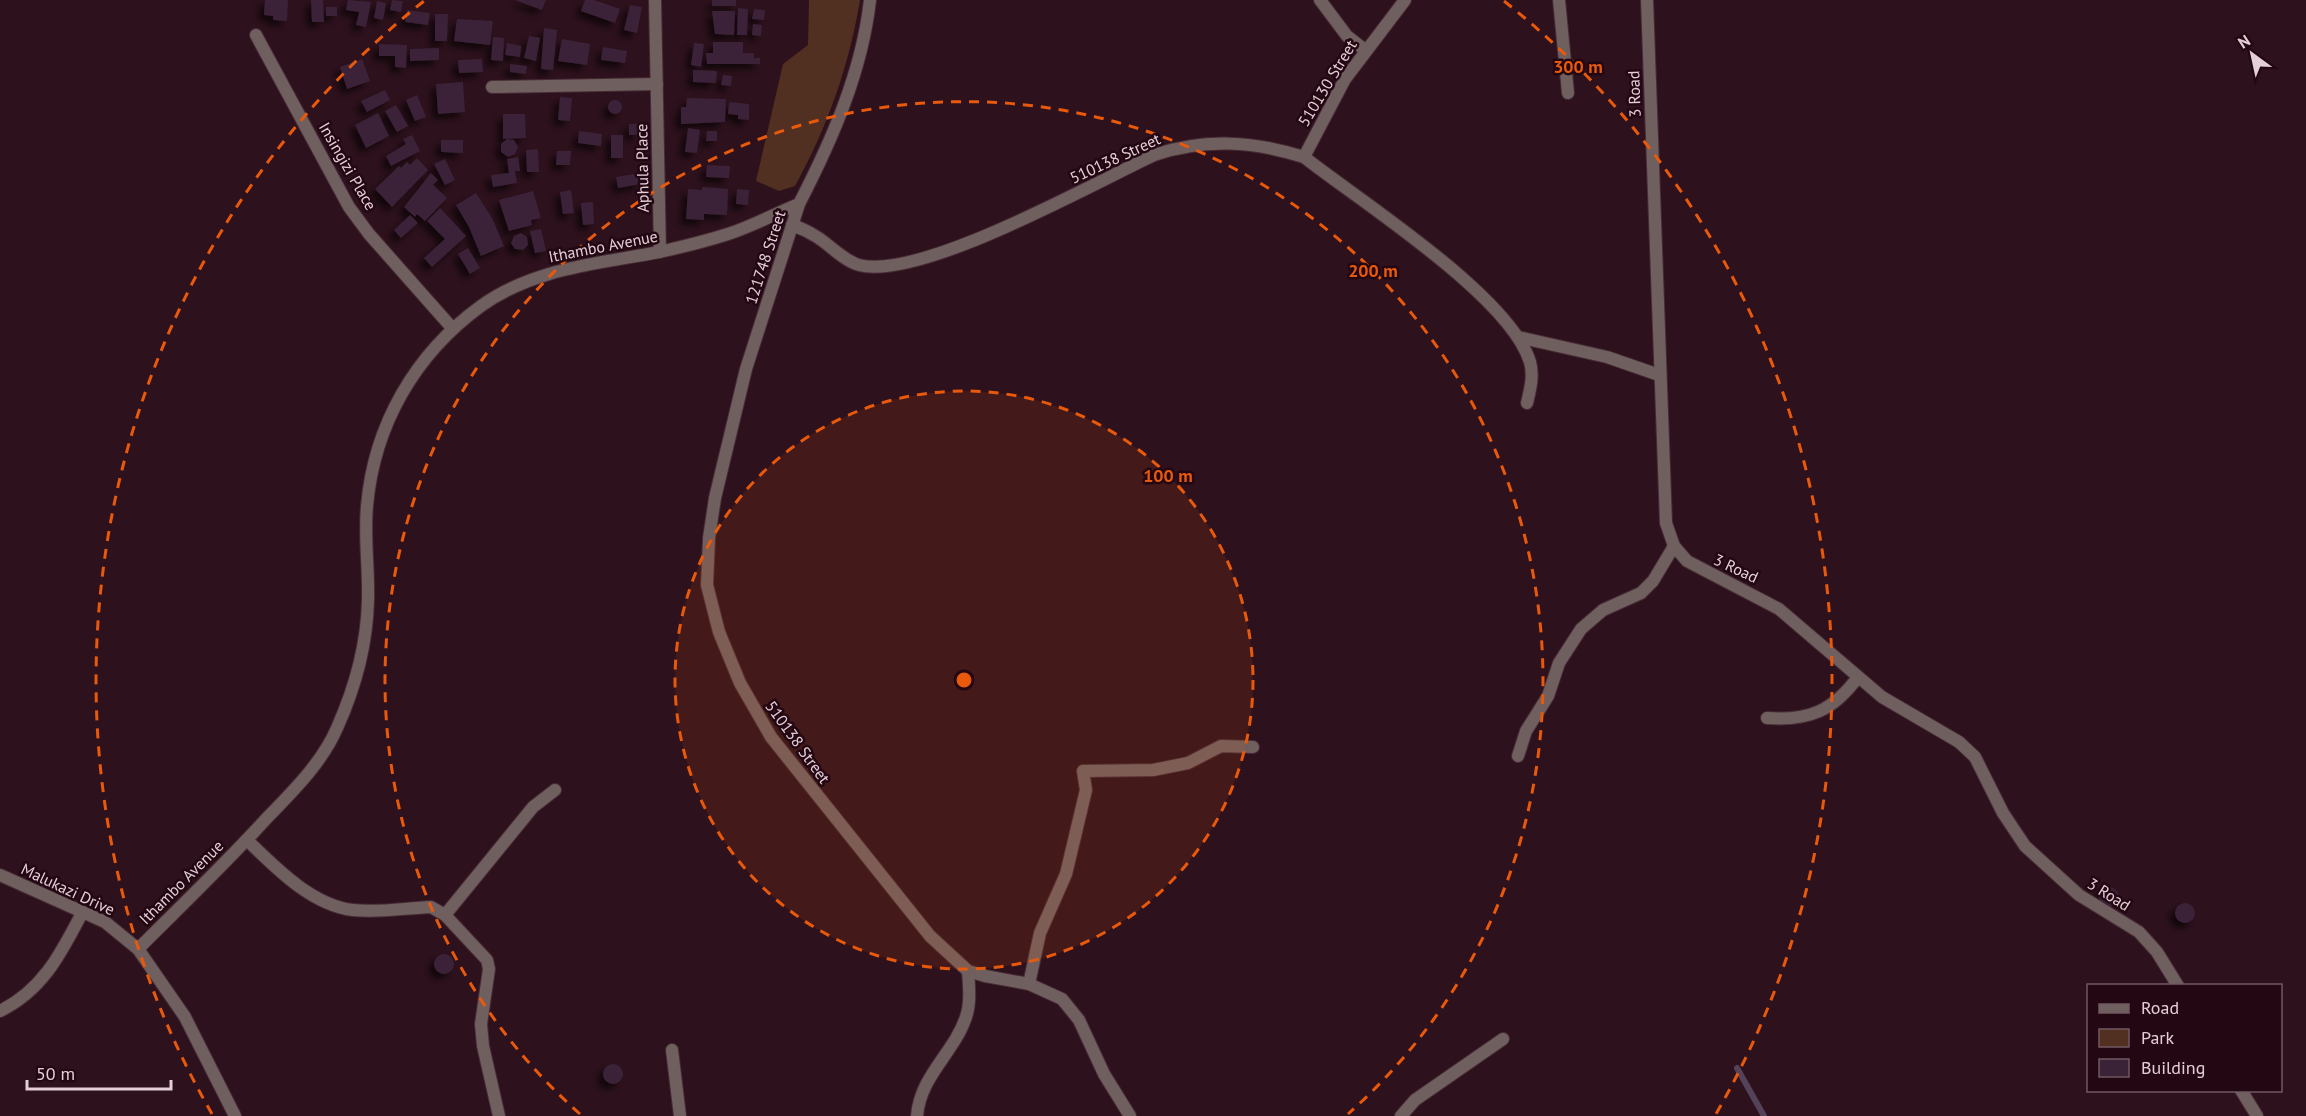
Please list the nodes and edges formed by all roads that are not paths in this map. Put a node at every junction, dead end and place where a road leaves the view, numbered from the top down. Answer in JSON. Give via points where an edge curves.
{"nodes":[{"id":1,"x":655,"y":0,"type":"edge"},
{"id":2,"x":870,"y":0,"type":"edge"},
{"id":3,"x":1320,"y":0,"type":"edge"},
{"id":4,"x":1405,"y":0,"type":"edge"},
{"id":5,"x":1559,"y":0,"type":"edge"},
{"id":6,"x":1647,"y":0,"type":"edge"},
{"id":7,"x":256,"y":35,"type":"dead end"},
{"id":8,"x":1365,"y":50,"type":"junction"},
{"id":9,"x":657,"y":84,"type":"junction"},
{"id":10,"x":492,"y":87,"type":"dead end"},
{"id":11,"x":1568,"y":93,"type":"dead end"},
{"id":12,"x":1304,"y":157,"type":"junction"},
{"id":13,"x":800,"y":204,"type":"junction"},
{"id":14,"x":792,"y":225,"type":"junction"},
{"id":15,"x":660,"y":252,"type":"junction"},
{"id":16,"x":762,"y":321,"type":"joint"},
{"id":17,"x":453,"y":329,"type":"junction"},
{"id":18,"x":1518,"y":338,"type":"junction"},
{"id":19,"x":1659,"y":375,"type":"junction"},
{"id":20,"x":1527,"y":403,"type":"dead end"},
{"id":21,"x":1674,"y":546,"type":"junction"},
{"id":22,"x":1858,"y":677,"type":"junction"},
{"id":23,"x":1767,"y":718,"type":"dead end"},
{"id":24,"x":1253,"y":747,"type":"dead end"},
{"id":25,"x":1518,"y":756,"type":"dead end"},
{"id":26,"x":555,"y":790,"type":"dead end"},
{"id":27,"x":247,"y":840,"type":"junction"},
{"id":28,"x":0,"y":875,"type":"edge"},
{"id":29,"x":82,"y":913,"type":"junction"},
{"id":30,"x":445,"y":915,"type":"junction"},
{"id":31,"x":138,"y":949,"type":"junction"},
{"id":32,"x":968,"y":970,"type":"junction"},
{"id":33,"x":1029,"y":984,"type":"junction"},
{"id":34,"x":2177,"y":984,"type":"edge"},
{"id":35,"x":0,"y":1011,"type":"edge"},
{"id":36,"x":1503,"y":1039,"type":"dead end"},
{"id":37,"x":672,"y":1050,"type":"dead end"},
{"id":38,"x":2242,"y":1092,"type":"edge"},
{"id":39,"x":235,"y":1116,"type":"edge"},
{"id":40,"x":499,"y":1116,"type":"edge"},
{"id":41,"x":680,"y":1116,"type":"edge"},
{"id":42,"x":917,"y":1116,"type":"edge"},
{"id":43,"x":1130,"y":1116,"type":"edge"},
{"id":44,"x":1401,"y":1116,"type":"edge"},
{"id":45,"x":2257,"y":1116,"type":"edge"}],
"edges":[{"from":1,"to":9,"type":"street","name":"Aphula Place"},
{"from":2,"to":13,"type":"street","via":[[858,60],[839,119]]},
{"from":3,"to":8,"type":"street","via":[[1347,36]]},
{"from":4,"to":8,"type":"street","name":"510130 Street"},
{"from":5,"to":11,"type":"street"},
{"from":6,"to":19,"type":"street","name":"3 Road"},
{"from":7,"to":17,"type":"street","name":"Insingizi Place","via":[[349,207]]},
{"from":8,"to":12,"type":"street","name":"510130 Street","via":[[1345,79]]},
{"from":9,"to":10,"type":"street"},
{"from":9,"to":15,"type":"street","name":"Aphula Place"},
{"from":12,"to":14,"type":"street","name":"510138 Street","via":[[1239,143],[1209,142],[1174,148],[1008,225],[930,255],[886,266],[858,265],[818,237]]},
{"from":12,"to":18,"type":"street","name":"510138 Street","via":[[1453,270],[1491,305]]},
{"from":13,"to":14,"type":"street","name":"121748 Street"},
{"from":13,"to":15,"type":"street","name":"Ithambo Avenue","via":[[729,234]]},
{"from":14,"to":16,"type":"street","name":"121748 Street"},
{"from":15,"to":17,"type":"street","name":"Ithambo Avenue","via":[[546,274],[516,285]]},
{"from":16,"to":32,"type":"street","name":"510138 Street","via":[[722,465],[709,538],[707,585],[719,632],[740,684],[771,737],[930,936]]},
{"from":17,"to":27,"type":"street","name":"Ithambo Avenue","via":[[413,373],[392,408],[374,462],[367,510],[368,601],[358,669],[336,732],[314,764]]},
{"from":18,"to":19,"type":"street","via":[[1607,357]]},
{"from":18,"to":20,"type":"street","name":"510138 Street","via":[[1531,365]]},
{"from":19,"to":21,"type":"street","name":"3 Road","via":[[1666,523]]},
{"from":21,"to":22,"type":"street","name":"3 Road","via":[[1696,568],[1779,609]]},
{"from":21,"to":25,"type":"street","via":[[1641,593],[1603,610],[1581,629],[1559,663],[1548,696],[1526,731]]},
{"from":22,"to":23,"type":"street","via":[[1844,697],[1814,713],[1798,718]]},
{"from":22,"to":34,"type":"street","name":"3 Road","via":[[1899,709],[1959,742],[1975,757],[2003,813],[2025,846],[2079,895],[2139,932]]},
{"from":24,"to":33,"type":"street","via":[[1221,746],[1188,763],[1153,770],[1083,771],[1086,790],[1066,874],[1040,933]]},
{"from":26,"to":30,"type":"street","via":[[533,807]]},
{"from":27,"to":30,"type":"street","name":"Ithambo Avenue","via":[[300,886],[334,905],[371,911],[431,907]]},
{"from":27,"to":31,"type":"street","name":"Ithambo Avenue"},
{"from":28,"to":29,"type":"street","name":"Malukazi Drive"},
{"from":29,"to":31,"type":"street","name":"Malukazi Drive","via":[[119,931]]},
{"from":29,"to":35,"type":"street","via":[[42,981]]},
{"from":30,"to":40,"type":"street","via":[[487,960],[481,1024]]},
{"from":31,"to":39,"type":"street","name":"Malukazi Drive","via":[[185,1017]]},
{"from":32,"to":33,"type":"street","name":"510138 Street"},
{"from":32,"to":42,"type":"street","via":[[967,1017],[922,1091]]},
{"from":33,"to":43,"type":"street","name":"510138 Street","via":[[1054,994],[1070,1008]]},
{"from":36,"to":44,"type":"street","via":[[1415,1100]]},
{"from":37,"to":41,"type":"street"},
{"from":38,"to":45,"type":"street"}]}
